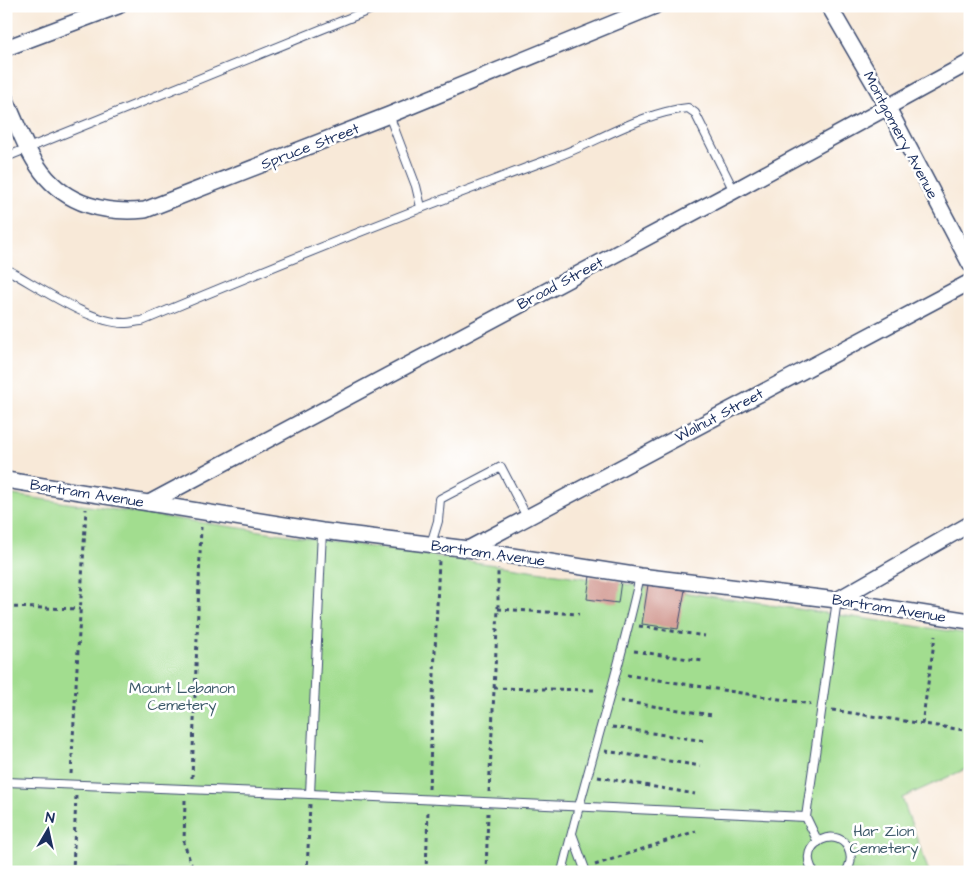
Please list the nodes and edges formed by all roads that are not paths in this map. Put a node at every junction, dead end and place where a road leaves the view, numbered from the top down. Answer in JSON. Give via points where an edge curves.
{"nodes":[{"id":1,"x":118,"y":6,"type":"edge"},
{"id":2,"x":379,"y":6,"type":"edge"},
{"id":3,"x":655,"y":6,"type":"edge"},
{"id":4,"x":829,"y":6,"type":"edge"},
{"id":5,"x":6,"y":48,"type":"edge"},
{"id":6,"x":970,"y":62,"type":"edge"},
{"id":7,"x":6,"y":100,"type":"edge"},
{"id":8,"x":887,"y":106,"type":"junction"},
{"id":9,"x":389,"y":115,"type":"junction"},
{"id":10,"x":28,"y":148,"type":"junction"},
{"id":11,"x":6,"y":157,"type":"edge"},
{"id":12,"x":734,"y":191,"type":"junction"},
{"id":13,"x":421,"y":207,"type":"junction"},
{"id":14,"x":970,"y":264,"type":"edge"},
{"id":15,"x":6,"y":268,"type":"edge"},
{"id":16,"x":970,"y":282,"type":"edge"},
{"id":17,"x":6,"y":480,"type":"edge"},
{"id":18,"x":150,"y":503,"type":"junction"},
{"id":19,"x":527,"y":517,"type":"junction"},
{"id":20,"x":970,"y":524,"type":"edge"},
{"id":21,"x":322,"y":532,"type":"junction"},
{"id":22,"x":430,"y":544,"type":"junction"},
{"id":23,"x":468,"y":549,"type":"junction"},
{"id":24,"x":640,"y":576,"type":"junction"},
{"id":25,"x":837,"y":600,"type":"junction"},
{"id":26,"x":970,"y":621,"type":"edge"},
{"id":27,"x":6,"y":782,"type":"edge"},
{"id":28,"x":310,"y":794,"type":"junction"},
{"id":29,"x":578,"y":807,"type":"junction"},
{"id":30,"x":806,"y":818,"type":"junction"},
{"id":31,"x":572,"y":833,"type":"junction"},
{"id":32,"x":818,"y":842,"type":"junction"},
{"id":33,"x":585,"y":870,"type":"edge"},
{"id":34,"x":562,"y":872,"type":"edge"},
{"id":35,"x":814,"y":872,"type":"edge"},
{"id":36,"x":846,"y":872,"type":"edge"}],
"edges":[{"from":1,"to":5,"type":"street"},
{"from":2,"to":10,"type":"lane"},
{"from":3,"to":9,"type":"street","name":"Spruce Street"},
{"from":4,"to":8,"type":"street","name":"Montgomery Avenue"},
{"from":6,"to":8,"type":"street","name":"Broad Street"},
{"from":7,"to":10,"type":"street","name":"Spruce Street"},
{"from":8,"to":12,"type":"street","name":"Broad Street"},
{"from":8,"to":14,"type":"street","name":"Montgomery Avenue"},
{"from":9,"to":10,"type":"street","name":"Spruce Street","via":[[145,210],[124,212],[99,209],[64,193],[42,173]]},
{"from":9,"to":13,"type":"lane"},
{"from":10,"to":11,"type":"lane"},
{"from":12,"to":13,"type":"lane","via":[[695,113],[688,108],[653,116],[558,156]]},
{"from":12,"to":18,"type":"street","name":"Broad Street"},
{"from":13,"to":15,"type":"lane","via":[[142,321],[126,323],[91,315]]},
{"from":16,"to":19,"type":"street","name":"Walnut Street"},
{"from":17,"to":18,"type":"street","name":"Bartram Avenue"},
{"from":18,"to":21,"type":"street","name":"Bartram Avenue"},
{"from":19,"to":22,"type":"lane","via":[[501,467],[440,499],[438,521]]},
{"from":19,"to":23,"type":"street","name":"Walnut Street"},
{"from":20,"to":25,"type":"street"},
{"from":21,"to":22,"type":"street","name":"Bartram Avenue"},
{"from":21,"to":28,"type":"lane"},
{"from":22,"to":23,"type":"street","name":"Bartram Avenue"},
{"from":23,"to":24,"type":"street","name":"Bartram Avenue"},
{"from":24,"to":25,"type":"street","name":"Bartram Avenue"},
{"from":24,"to":29,"type":"lane","via":[[617,673]]},
{"from":25,"to":26,"type":"street","name":"Bartram Avenue"},
{"from":25,"to":30,"type":"lane"},
{"from":27,"to":28,"type":"lane"},
{"from":28,"to":29,"type":"lane"},
{"from":29,"to":30,"type":"lane"},
{"from":29,"to":31,"type":"lane"},
{"from":30,"to":32,"type":"lane"},
{"from":31,"to":33,"type":"lane"},
{"from":31,"to":34,"type":"lane"},
{"from":32,"to":35,"type":"lane","via":[[809,857]]},
{"from":32,"to":36,"type":"lane","via":[[832,838],[846,844],[851,858]]}]}
